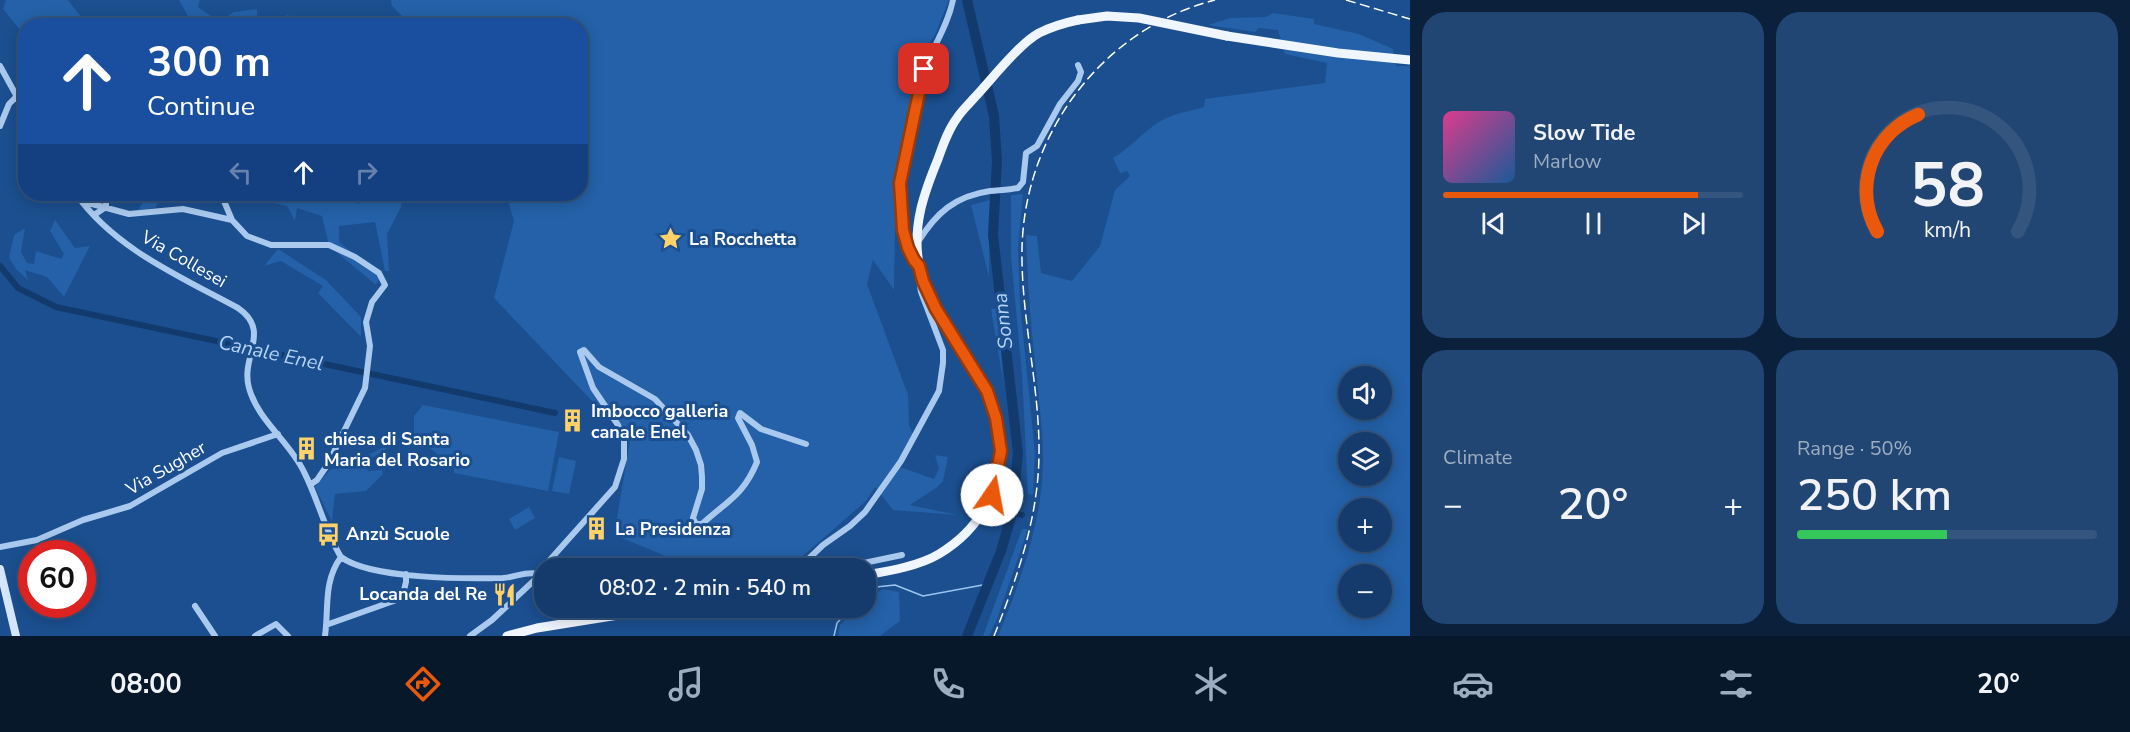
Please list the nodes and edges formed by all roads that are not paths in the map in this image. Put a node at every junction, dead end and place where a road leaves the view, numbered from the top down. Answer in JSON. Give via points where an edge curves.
{"nodes":[{"id":1,"x":953,"y":0,"type":"edge"},
{"id":2,"x":1410,"y":60,"type":"edge"},
{"id":3,"x":1078,"y":65,"type":"dead end"},
{"id":4,"x":0,"y":66,"type":"edge"},
{"id":5,"x":16,"y":97,"type":"junction"},
{"id":6,"x":18,"y":100,"type":"edge"},
{"id":7,"x":0,"y":126,"type":"edge"},
{"id":8,"x":81,"y":201,"type":"joint"},
{"id":9,"x":106,"y":201,"type":"edge"},
{"id":10,"x":224,"y":201,"type":"edge"},
{"id":11,"x":106,"y":207,"type":"junction"},
{"id":12,"x":94,"y":215,"type":"junction"},
{"id":13,"x":232,"y":220,"type":"junction"},
{"id":14,"x":916,"y":245,"type":"junction"},
{"id":15,"x":919,"y":266,"type":"junction"},
{"id":16,"x":278,"y":434,"type":"junction"},
{"id":17,"x":806,"y":444,"type":"dead end"},
{"id":18,"x":310,"y":485,"type":"junction"},
{"id":19,"x":0,"y":547,"type":"edge"},
{"id":20,"x":902,"y":555,"type":"dead end"},
{"id":21,"x":341,"y":557,"type":"junction"},
{"id":22,"x":552,"y":558,"type":"edge"},
{"id":23,"x":809,"y":558,"type":"edge"},
{"id":24,"x":876,"y":560,"type":"edge"},
{"id":25,"x":0,"y":569,"type":"edge"},
{"id":26,"x":534,"y":571,"type":"edge"},
{"id":27,"x":876,"y":573,"type":"edge"},
{"id":28,"x":406,"y":574,"type":"junction"},
{"id":29,"x":534,"y":580,"type":"edge"},
{"id":30,"x":195,"y":606,"type":"dead end"},
{"id":31,"x":600,"y":618,"type":"edge"},
{"id":32,"x":327,"y":625,"type":"junction"},
{"id":33,"x":483,"y":626,"type":"junction"},
{"id":34,"x":16,"y":636,"type":"edge"},
{"id":35,"x":215,"y":636,"type":"edge"},
{"id":36,"x":255,"y":636,"type":"edge"},
{"id":37,"x":288,"y":636,"type":"edge"},
{"id":38,"x":325,"y":636,"type":"edge"},
{"id":39,"x":470,"y":636,"type":"edge"},
{"id":40,"x":486,"y":636,"type":"edge"},
{"id":41,"x":507,"y":636,"type":"edge"}],
"edges":[{"from":1,"to":15,"type":"street","via":[[950,16],[924,69],[900,183],[903,230]]},
{"from":2,"to":14,"type":"main road","bridge":true,"via":[[1227,36],[1139,18],[1107,16],[1057,25],[1037,34],[1017,52],[957,117],[924,194]]},
{"from":3,"to":14,"type":"street","via":[[1078,81],[1037,146],[1026,153],[1023,182],[1018,188],[957,201],[942,211]]},
{"from":4,"to":5,"type":"street"},
{"from":5,"to":6,"type":"street"},
{"from":5,"to":7,"type":"street"},
{"from":8,"to":11,"type":"street"},
{"from":8,"to":12,"type":"street","name":"Via Collesei"},
{"from":9,"to":11,"type":"street"},
{"from":10,"to":13,"type":"street"},
{"from":11,"to":12,"type":"street"},
{"from":11,"to":13,"type":"street","via":[[129,214],[183,209]]},
{"from":12,"to":16,"type":"street","name":"Via Collesei","via":[[138,253],[246,313],[254,325],[248,380],[260,411]]},
{"from":13,"to":18,"type":"street","via":[[247,236],[271,245],[328,245],[379,273],[385,285],[372,302],[366,322],[370,346],[365,388],[328,464]]},
{"from":14,"to":15,"type":"main road"},
{"from":15,"to":23,"type":"street","via":[[921,292],[943,350],[939,391],[901,461],[865,512]]},
{"from":15,"to":27,"type":"main road","via":[[936,309],[987,391],[1001,451],[992,495],[978,520],[962,537],[938,555]]},
{"from":16,"to":18,"type":"street","name":"Via Collesei"},
{"from":16,"to":19,"type":"street","name":"Via Sugher","via":[[222,453],[130,506],[37,540]]},
{"from":17,"to":22,"type":"street","via":[[761,429],[740,413],[738,418],[757,462],[739,494],[702,524],[696,524],[693,518],[702,477],[688,435],[655,399],[599,367],[584,350],[580,352],[593,388],[624,440],[624,459],[615,487]]},
{"from":18,"to":21,"type":"street","name":"Via Collesei"},
{"from":20,"to":24,"type":"street"},
{"from":21,"to":28,"type":"street","via":[[371,571]]},
{"from":21,"to":32,"type":"street","via":[[327,585]]},
{"from":25,"to":34,"type":"street"},
{"from":26,"to":28,"type":"street","via":[[507,578]]},
{"from":28,"to":32,"type":"street","via":[[402,598]]},
{"from":29,"to":33,"type":"street"},
{"from":30,"to":35,"type":"street"},
{"from":31,"to":41,"type":"main road"},
{"from":32,"to":38,"type":"street"},
{"from":33,"to":39,"type":"street"},
{"from":33,"to":40,"type":"street"},
{"from":36,"to":37,"type":"street","via":[[276,624]]}]}
